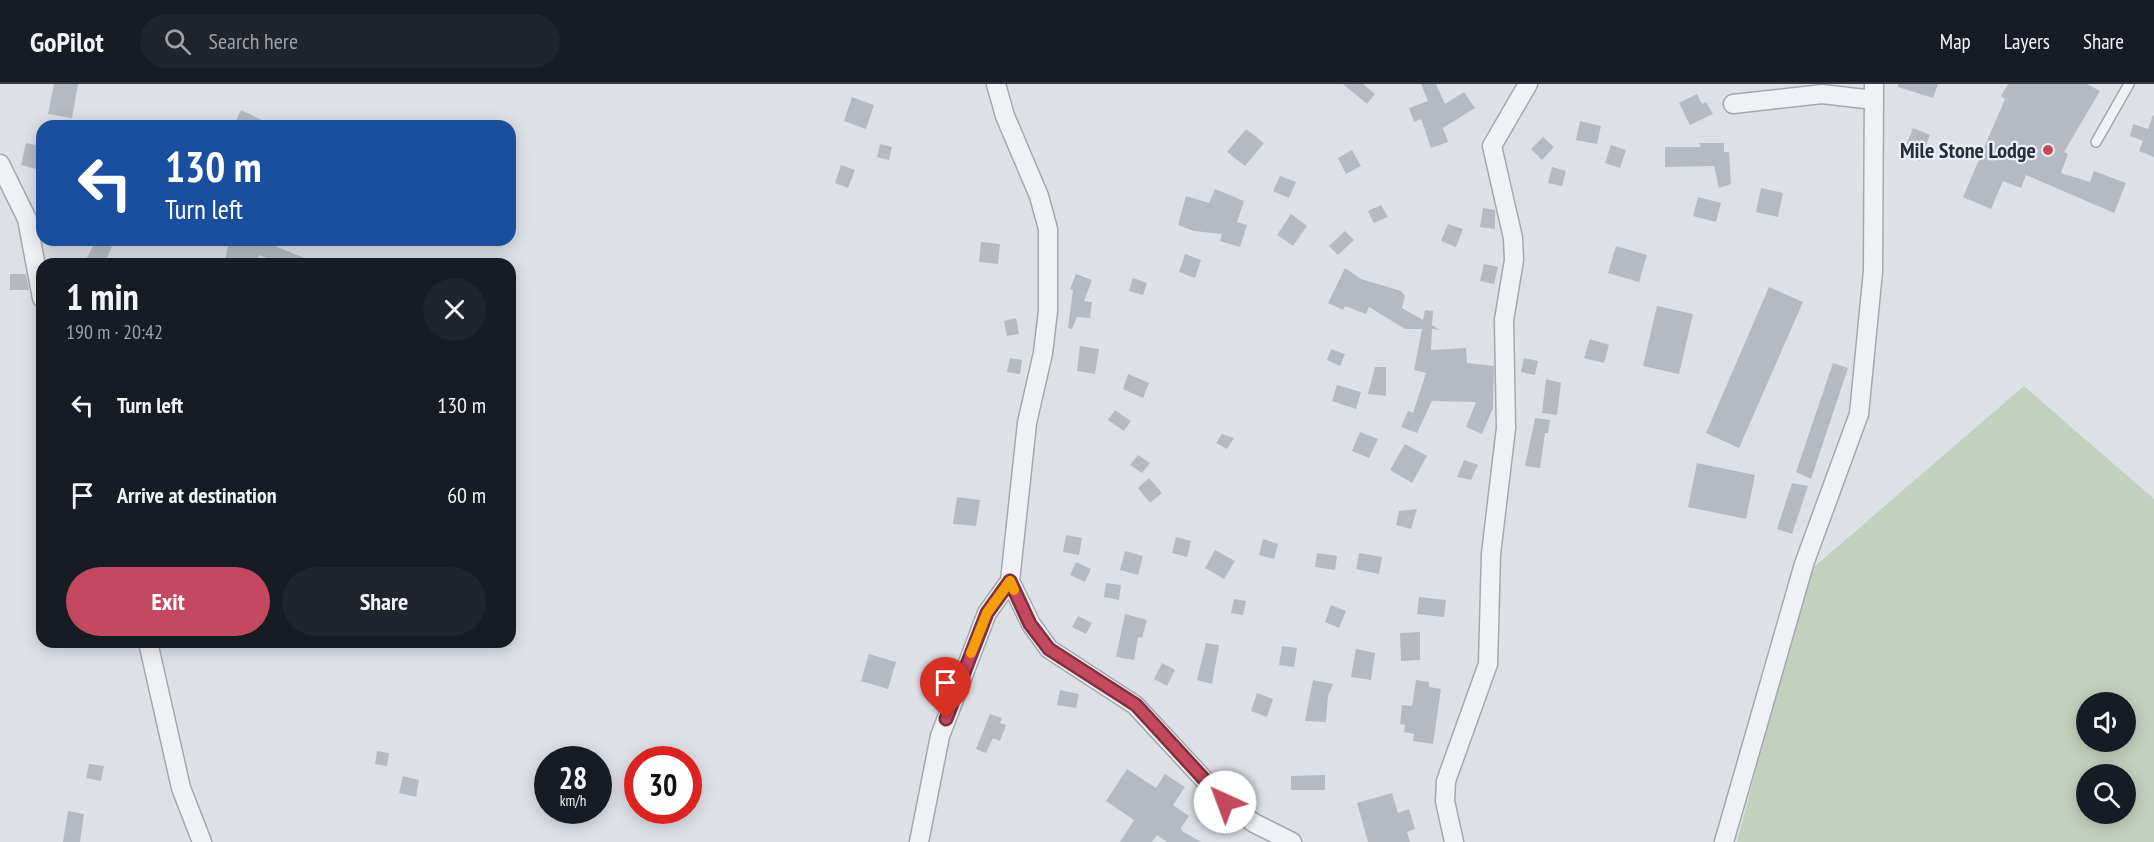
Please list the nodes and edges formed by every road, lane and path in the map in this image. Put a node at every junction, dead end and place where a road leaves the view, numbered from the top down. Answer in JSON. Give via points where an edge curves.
{"nodes":[{"id":1,"x":996,"y":84,"type":"edge"},
{"id":2,"x":1528,"y":84,"type":"edge"},
{"id":3,"x":2129,"y":84,"type":"edge"},
{"id":4,"x":1874,"y":92,"type":"edge"},
{"id":5,"x":1733,"y":104,"type":"dead end"},
{"id":6,"x":2096,"y":142,"type":"dead end"},
{"id":7,"x":0,"y":164,"type":"edge"},
{"id":8,"x":36,"y":266,"type":"edge"},
{"id":9,"x":1010,"y":581,"type":"junction"},
{"id":10,"x":149,"y":648,"type":"edge"},
{"id":11,"x":202,"y":842,"type":"edge"},
{"id":12,"x":919,"y":842,"type":"edge"},
{"id":13,"x":1292,"y":842,"type":"edge"},
{"id":14,"x":1454,"y":842,"type":"edge"},
{"id":15,"x":1724,"y":842,"type":"edge"}],
"edges":[{"from":1,"to":9,"type":"street","via":[[1048,229],[1046,332],[1027,423]]},
{"from":2,"to":14,"type":"street","via":[[1492,146],[1514,238],[1504,320],[1506,428],[1491,563],[1488,664],[1446,782],[1445,801]]},
{"from":3,"to":6,"type":"lane"},
{"from":4,"to":5,"type":"street"},
{"from":4,"to":15,"type":"street","via":[[1873,271],[1858,414],[1804,564]]},
{"from":7,"to":8,"type":"street","via":[[27,219]]},
{"from":9,"to":12,"type":"street","via":[[987,613],[940,736]]},
{"from":9,"to":13,"type":"street","via":[[1030,624],[1049,649],[1136,705],[1225,802],[1254,823]]},
{"from":10,"to":11,"type":"street","via":[[181,788]]}]}
